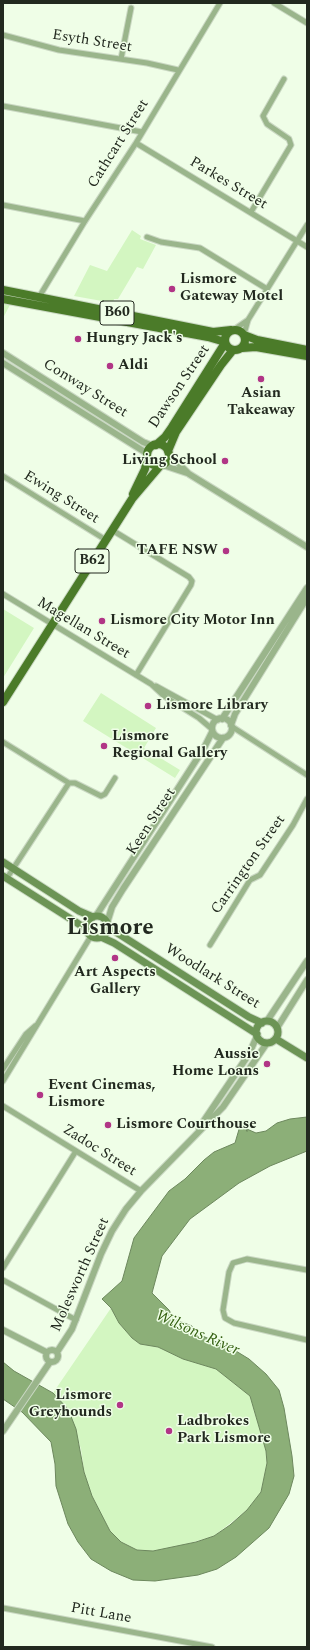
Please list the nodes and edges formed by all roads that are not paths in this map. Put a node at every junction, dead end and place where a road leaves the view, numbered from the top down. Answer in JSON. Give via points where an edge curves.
{"nodes":[{"id":1,"x":220,"y":3,"type":"edge"},
{"id":2,"x":274,"y":3,"type":"edge"},
{"id":3,"x":131,"y":8,"type":"dead end"},
{"id":4,"x":307,"y":23,"type":"edge"},
{"id":5,"x":3,"y":35,"type":"edge"},
{"id":6,"x":121,"y":59,"type":"junction"},
{"id":7,"x":178,"y":70,"type":"junction"},
{"id":8,"x":284,"y":79,"type":"dead end"},
{"id":9,"x":3,"y":106,"type":"edge"},
{"id":10,"x":142,"y":132,"type":"junction"},
{"id":11,"x":136,"y":143,"type":"junction"},
{"id":12,"x":3,"y":205,"type":"edge"},
{"id":13,"x":251,"y":212,"type":"junction"},
{"id":14,"x":85,"y":221,"type":"junction"},
{"id":15,"x":307,"y":225,"type":"edge"},
{"id":16,"x":147,"y":237,"type":"dead end"},
{"id":17,"x":297,"y":241,"type":"junction"},
{"id":18,"x":307,"y":247,"type":"edge"},
{"id":19,"x":267,"y":289,"type":"junction"},
{"id":20,"x":3,"y":290,"type":"edge"},
{"id":21,"x":39,"y":297,"type":"junction"},
{"id":22,"x":3,"y":299,"type":"edge"},
{"id":23,"x":248,"y":320,"type":"junction"},
{"id":24,"x":233,"y":330,"type":"junction"},
{"id":25,"x":244,"y":335,"type":"junction"},
{"id":26,"x":225,"y":343,"type":"junction"},
{"id":27,"x":242,"y":348,"type":"junction"},
{"id":28,"x":233,"y":350,"type":"junction"},
{"id":29,"x":307,"y":350,"type":"edge"},
{"id":30,"x":3,"y":353,"type":"edge"},
{"id":31,"x":307,"y":356,"type":"edge"},
{"id":32,"x":3,"y":363,"type":"edge"},
{"id":33,"x":154,"y":446,"type":"junction"},
{"id":34,"x":168,"y":453,"type":"junction"},
{"id":35,"x":148,"y":455,"type":"junction"},
{"id":36,"x":161,"y":465,"type":"junction"},
{"id":37,"x":189,"y":474,"type":"junction"},
{"id":38,"x":3,"y":476,"type":"edge"},
{"id":39,"x":132,"y":498,"type":"junction"},
{"id":40,"x":112,"y":530,"type":"junction"},
{"id":41,"x":106,"y":540,"type":"junction"},
{"id":42,"x":307,"y":547,"type":"edge"},
{"id":43,"x":307,"y":588,"type":"edge"},
{"id":44,"x":3,"y":594,"type":"edge"},
{"id":45,"x":307,"y":598,"type":"edge"},
{"id":46,"x":52,"y":624,"type":"junction"},
{"id":47,"x":136,"y":675,"type":"junction"},
{"id":48,"x":151,"y":684,"type":"junction"},
{"id":49,"x":3,"y":702,"type":"edge"},
{"id":50,"x":220,"y":719,"type":"junction"},
{"id":51,"x":231,"y":726,"type":"junction"},
{"id":52,"x":212,"y":730,"type":"junction"},
{"id":53,"x":223,"y":738,"type":"junction"},
{"id":54,"x":3,"y":742,"type":"edge"},
{"id":55,"x":307,"y":775,"type":"edge"},
{"id":56,"x":115,"y":778,"type":"dead end"},
{"id":57,"x":69,"y":783,"type":"junction"},
{"id":58,"x":307,"y":799,"type":"edge"},
{"id":59,"x":3,"y":862,"type":"edge"},
{"id":60,"x":13,"y":868,"type":"junction"},
{"id":61,"x":5,"y":877,"type":"edge"},
{"id":62,"x":94,"y":916,"type":"junction"},
{"id":63,"x":108,"y":924,"type":"junction"},
{"id":64,"x":86,"y":928,"type":"junction"},
{"id":65,"x":91,"y":936,"type":"junction"},
{"id":66,"x":101,"y":937,"type":"junction"},
{"id":67,"x":210,"y":945,"type":"dead end"},
{"id":68,"x":307,"y":961,"type":"edge"},
{"id":69,"x":307,"y":980,"type":"edge"},
{"id":70,"x":265,"y":1022,"type":"junction"},
{"id":71,"x":36,"y":1025,"type":"junction"},
{"id":72,"x":277,"y":1028,"type":"junction"},
{"id":73,"x":257,"y":1035,"type":"junction"},
{"id":74,"x":276,"y":1039,"type":"junction"},
{"id":75,"x":267,"y":1043,"type":"junction"},
{"id":76,"x":304,"y":1056,"type":"edge"},
{"id":77,"x":3,"y":1069,"type":"edge"},
{"id":78,"x":3,"y":1081,"type":"edge"},
{"id":79,"x":3,"y":1106,"type":"edge"},
{"id":80,"x":193,"y":1137,"type":"junction"},
{"id":81,"x":76,"y":1151,"type":"junction"},
{"id":82,"x":141,"y":1191,"type":"junction"},
{"id":83,"x":3,"y":1268,"type":"edge"},
{"id":84,"x":307,"y":1270,"type":"edge"},
{"id":85,"x":3,"y":1280,"type":"edge"},
{"id":86,"x":76,"y":1320,"type":"junction"},
{"id":87,"x":3,"y":1330,"type":"edge"},
{"id":88,"x":307,"y":1340,"type":"edge"},
{"id":89,"x":46,"y":1352,"type":"junction"},
{"id":90,"x":57,"y":1352,"type":"junction"},
{"id":91,"x":50,"y":1362,"type":"junction"},
{"id":92,"x":3,"y":1431,"type":"edge"},
{"id":93,"x":3,"y":1608,"type":"edge"},
{"id":94,"x":195,"y":1645,"type":"edge"},
{"id":95,"x":212,"y":1647,"type":"edge"}],
"edges":[{"from":1,"to":7,"type":"street","name":"Cathcart Street"},
{"from":2,"to":4,"type":"street"},
{"from":3,"to":6,"type":"street"},
{"from":5,"to":6,"type":"street","name":"Esyth Street","via":[[59,50]]},
{"from":6,"to":7,"type":"street","name":"Esyth Street"},
{"from":7,"to":10,"type":"street","name":"Cathcart Street"},
{"from":8,"to":13,"type":"street","via":[[263,116],[267,124],[289,138],[291,145]]},
{"from":9,"to":10,"type":"street"},
{"from":10,"to":11,"type":"street","name":"Cathcart Street"},
{"from":11,"to":13,"type":"street","name":"Parkes Street"},
{"from":11,"to":14,"type":"street","name":"Cathcart Street"},
{"from":12,"to":14,"type":"street"},
{"from":13,"to":17,"type":"street","name":"Parkes Street"},
{"from":14,"to":21,"type":"street","name":"Cathcart Street"},
{"from":15,"to":17,"type":"street"},
{"from":16,"to":19,"type":"street","via":[[161,242],[200,248]]},
{"from":17,"to":18,"type":"street","name":"Parkes Street"},
{"from":17,"to":19,"type":"street"},
{"from":19,"to":23,"type":"street"},
{"from":20,"to":21,"type":"main road","number":"B60"},
{"from":21,"to":24,"type":"main road","number":"B60","via":[[213,332]]},
{"from":22,"to":26,"type":"main road","number":"B60","via":[[198,335]]},
{"from":23,"to":24,"type":"street"},
{"from":23,"to":25,"type":"street"},
{"from":24,"to":25,"type":"main road"},
{"from":24,"to":26,"type":"main road","via":[[227,334]]},
{"from":25,"to":27,"type":"main road","via":[[245,343]]},
{"from":25,"to":29,"type":"main road"},
{"from":26,"to":28,"type":"main road","number":"B60"},
{"from":26,"to":33,"type":"main road","name":"Dawson Street","number":"B62","via":[[172,428]]},
{"from":27,"to":28,"type":"main road"},
{"from":27,"to":31,"type":"main road","via":[[256,347]]},
{"from":28,"to":34,"type":"main road","name":"Dawson Street","number":"B62","via":[[220,365],[176,432]]},
{"from":30,"to":33,"type":"street","name":"Conway Street","via":[[143,442]]},
{"from":32,"to":35,"type":"street","name":"Conway Street"},
{"from":33,"to":34,"type":"main road","via":[[163,446]]},
{"from":33,"to":35,"type":"main road","number":"B62"},
{"from":34,"to":36,"type":"main road","number":"B62","via":[[167,461]]},
{"from":34,"to":37,"type":"street"},
{"from":35,"to":36,"type":"main road","via":[[150,462]]},
{"from":35,"to":39,"type":"main road","number":"B62","via":[[145,469],[135,486]]},
{"from":36,"to":37,"type":"street"},
{"from":36,"to":39,"type":"main road","number":"B62"},
{"from":37,"to":42,"type":"street"},
{"from":38,"to":41,"type":"street","name":"Ewing Street"},
{"from":39,"to":40,"type":"main road","number":"B62"},
{"from":40,"to":41,"type":"main road","number":"B62"},
{"from":40,"to":47,"type":"street","via":[[192,581]]},
{"from":41,"to":46,"type":"main road","number":"B62"},
{"from":43,"to":50,"type":"street"},
{"from":44,"to":46,"type":"street","name":"Magellan Street"},
{"from":45,"to":51,"type":"street","via":[[235,714]]},
{"from":46,"to":47,"type":"street","name":"Magellan Street"},
{"from":46,"to":49,"type":"main road","number":"B62"},
{"from":47,"to":48,"type":"street","name":"Magellan Street"},
{"from":48,"to":50,"type":"street","name":"Magellan Street"},
{"from":48,"to":52,"type":"street","name":"Magellan Street"},
{"from":50,"to":51,"type":"street","via":[[226,720]]},
{"from":50,"to":52,"type":"street","via":[[214,722]]},
{"from":51,"to":53,"type":"street","via":[[229,735]]},
{"from":51,"to":55,"type":"street"},
{"from":52,"to":53,"type":"street","via":[[218,738]]},
{"from":52,"to":62,"type":"street","name":"Keen Street","via":[[204,748]]},
{"from":53,"to":63,"type":"street","name":"Keen Street","via":[[123,889],[112,907]]},
{"from":54,"to":57,"type":"street"},
{"from":56,"to":57,"type":"street","via":[[101,796],[75,783]]},
{"from":57,"to":60,"type":"street"},
{"from":58,"to":67,"type":"street","name":"Carrington Street","via":[[260,875],[250,880]]},
{"from":59,"to":60,"type":"main road"},
{"from":60,"to":61,"type":"street"},
{"from":60,"to":62,"type":"main road","via":[[79,911]]},
{"from":61,"to":64,"type":"main road"},
{"from":62,"to":63,"type":"main road","via":[[102,917]]},
{"from":62,"to":64,"type":"main road","via":[[87,921]]},
{"from":63,"to":66,"type":"main road","via":[[106,933]]},
{"from":63,"to":70,"type":"main road","name":"Woodlark Street","via":[[249,1017]]},
{"from":64,"to":65,"type":"main road"},
{"from":65,"to":66,"type":"main road"},
{"from":65,"to":71,"type":"street"},
{"from":66,"to":73,"type":"main road","name":"Woodlark Street"},
{"from":68,"to":70,"type":"street"},
{"from":69,"to":72,"type":"street"},
{"from":70,"to":72,"type":"main road","via":[[273,1023]]},
{"from":70,"to":73,"type":"main road","via":[[257,1028]]},
{"from":71,"to":77,"type":"street","via":[[26,1034]]},
{"from":71,"to":78,"type":"street"},
{"from":72,"to":74,"type":"main road"},
{"from":73,"to":75,"type":"main road","via":[[261,1041]]},
{"from":73,"to":80,"type":"street","name":"Molesworth Street","via":[[249,1054]]},
{"from":74,"to":75,"type":"main road"},
{"from":74,"to":76,"type":"main road"},
{"from":75,"to":80,"type":"street","name":"Molesworth Street","via":[[229,1100]]},
{"from":79,"to":81,"type":"street","name":"Zadoc Street"},
{"from":80,"to":82,"type":"street","name":"Molesworth Street"},
{"from":81,"to":82,"type":"street","name":"Zadoc Street"},
{"from":81,"to":83,"type":"street"},
{"from":82,"to":86,"type":"street","name":"Molesworth Street","via":[[112,1231]]},
{"from":84,"to":88,"type":"street","via":[[247,1259],[233,1262],[223,1310],[228,1321]]},
{"from":85,"to":86,"type":"street"},
{"from":86,"to":90,"type":"street","name":"Molesworth Street","via":[[67,1340]]},
{"from":87,"to":89,"type":"street"},
{"from":89,"to":90,"type":"street","via":[[52,1349]]},
{"from":89,"to":91,"type":"street","via":[[46,1358]]},
{"from":90,"to":91,"type":"street","via":[[57,1360]]},
{"from":91,"to":92,"type":"street"},
{"from":93,"to":94,"type":"street","name":"Pitt Lane"},
{"from":94,"to":95,"type":"street","name":"Pitt Lane"}]}
